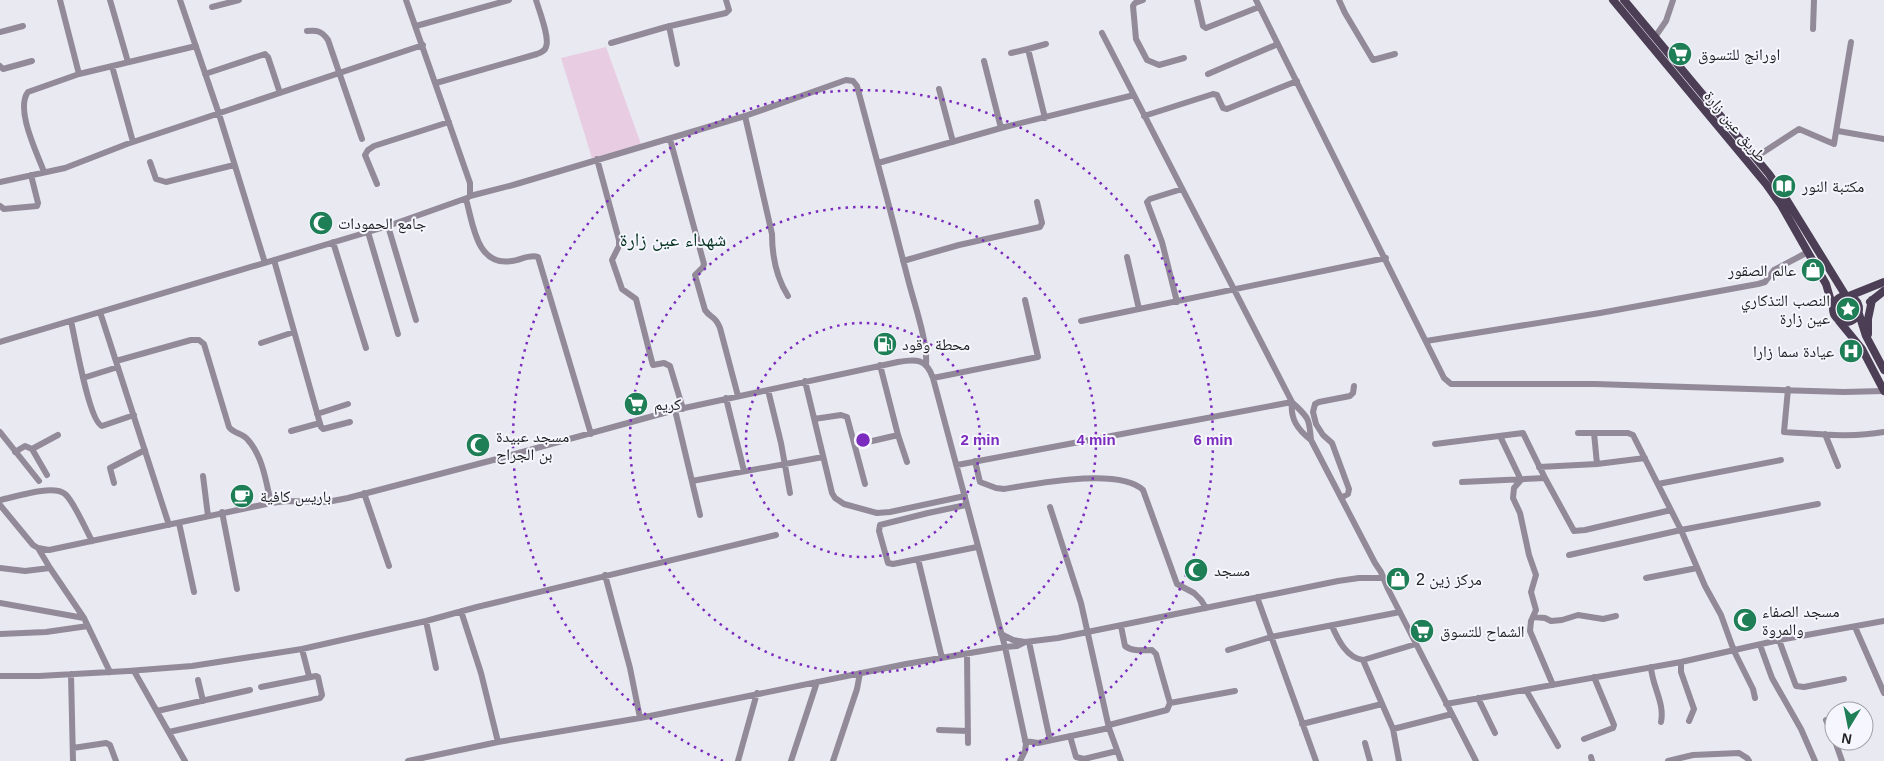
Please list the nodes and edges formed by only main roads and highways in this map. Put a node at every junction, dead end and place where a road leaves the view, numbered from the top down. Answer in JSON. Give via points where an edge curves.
{"nodes":[{"id":1,"x":1612,"y":0,"type":"edge"},
{"id":2,"x":1624,"y":0,"type":"edge"},
{"id":3,"x":1884,"y":282,"type":"edge"},
{"id":4,"x":1838,"y":284,"type":"junction"},
{"id":5,"x":1828,"y":290,"type":"junction"},
{"id":6,"x":1884,"y":291,"type":"edge"},
{"id":7,"x":1848,"y":296,"type":"junction"},
{"id":8,"x":1872,"y":300,"type":"junction"},
{"id":9,"x":1833,"y":308,"type":"junction"},
{"id":10,"x":1859,"y":313,"type":"junction"},
{"id":11,"x":1840,"y":321,"type":"junction"},
{"id":12,"x":1863,"y":329,"type":"junction"},
{"id":13,"x":1853,"y":337,"type":"junction"},
{"id":14,"x":1868,"y":339,"type":"junction"},
{"id":15,"x":1884,"y":370,"type":"edge"},
{"id":16,"x":1884,"y":391,"type":"edge"}],
"edges":[{"from":1,"to":5,"type":"main road","name":"طريق عين زارة","via":[[1758,174],[1781,205]]},
{"from":2,"to":4,"type":"main road","name":"طريق عين زارة","via":[[1756,157]]},
{"from":3,"to":7,"type":"main road"},
{"from":4,"to":5,"type":"main road","via":[[1834,290]]},
{"from":4,"to":7,"type":"main road","name":"طريق عين زارة"},
{"from":5,"to":9,"type":"main road","name":"طريق عين زارة"},
{"from":6,"to":8,"type":"main road"},
{"from":7,"to":9,"type":"main road","via":[[1837,300]]},
{"from":7,"to":10,"type":"main road","via":[[1858,304]]},
{"from":8,"to":10,"type":"main road"},
{"from":8,"to":14,"type":"main road"},
{"from":9,"to":11,"type":"main road"},
{"from":10,"to":11,"type":"main road","via":[[1850,322]]},
{"from":10,"to":12,"type":"main road"},
{"from":11,"to":13,"type":"main road"},
{"from":12,"to":13,"type":"main road","via":[[1856,331]]},
{"from":12,"to":14,"type":"main road"},
{"from":13,"to":16,"type":"main road"},
{"from":14,"to":15,"type":"main road"}]}
